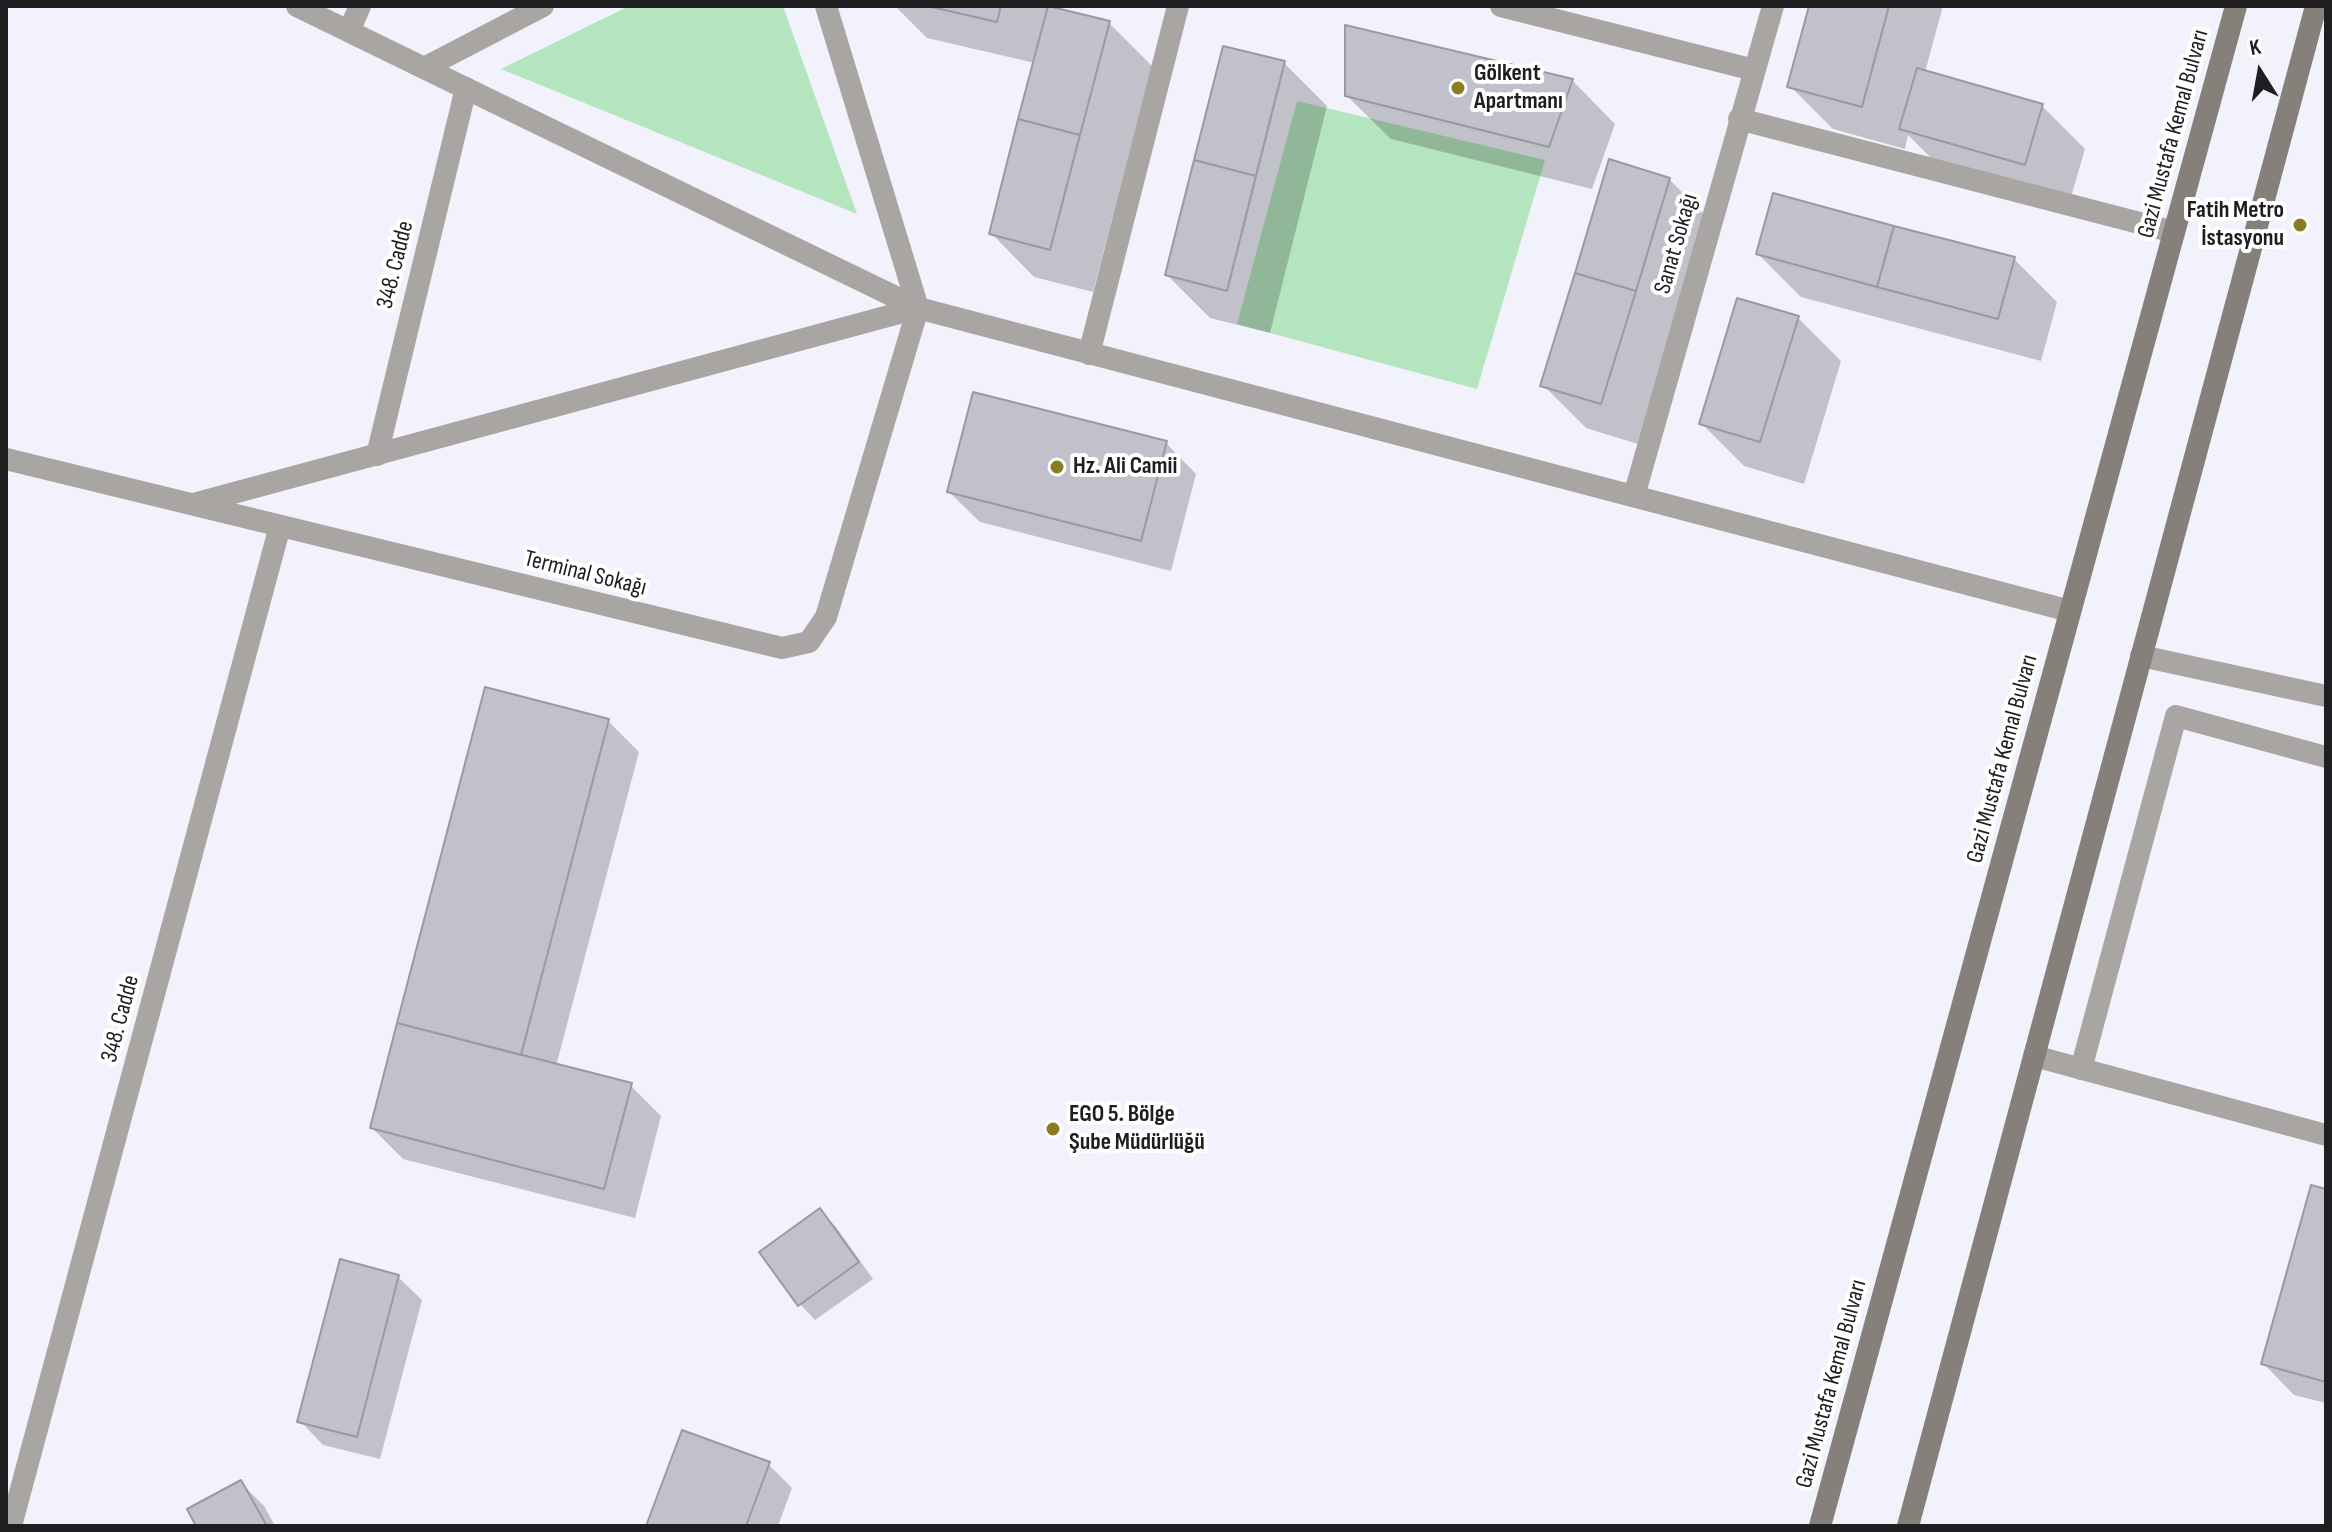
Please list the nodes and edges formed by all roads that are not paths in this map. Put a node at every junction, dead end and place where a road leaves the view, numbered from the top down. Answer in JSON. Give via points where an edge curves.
{"nodes":[{"id":1,"x":297,"y":6,"type":"edge"},
{"id":2,"x":360,"y":6,"type":"edge"},
{"id":3,"x":543,"y":6,"type":"edge"},
{"id":4,"x":826,"y":6,"type":"edge"},
{"id":5,"x":1178,"y":6,"type":"edge"},
{"id":6,"x":1501,"y":6,"type":"edge"},
{"id":7,"x":1773,"y":6,"type":"edge"},
{"id":8,"x":2236,"y":6,"type":"edge"},
{"id":9,"x":2316,"y":6,"type":"edge"},
{"id":10,"x":349,"y":31,"type":"junction"},
{"id":11,"x":424,"y":68,"type":"junction"},
{"id":12,"x":1754,"y":70,"type":"junction"},
{"id":13,"x":466,"y":88,"type":"junction"},
{"id":14,"x":1739,"y":119,"type":"junction"},
{"id":15,"x":2174,"y":232,"type":"junction"},
{"id":16,"x":918,"y":308,"type":"junction"},
{"id":17,"x":1089,"y":354,"type":"junction"},
{"id":18,"x":377,"y":455,"type":"junction"},
{"id":19,"x":6,"y":459,"type":"edge"},
{"id":20,"x":1634,"y":496,"type":"junction"},
{"id":21,"x":191,"y":504,"type":"junction"},
{"id":22,"x":280,"y":526,"type":"junction"},
{"id":23,"x":2070,"y":611,"type":"junction"},
{"id":24,"x":2141,"y":656,"type":"junction"},
{"id":25,"x":2326,"y":696,"type":"edge"},
{"id":26,"x":2326,"y":757,"type":"edge"},
{"id":27,"x":2034,"y":1056,"type":"junction"},
{"id":28,"x":2081,"y":1069,"type":"junction"},
{"id":29,"x":2326,"y":1135,"type":"edge"},
{"id":30,"x":11,"y":1526,"type":"edge"},
{"id":31,"x":1820,"y":1526,"type":"edge"},
{"id":32,"x":1908,"y":1526,"type":"edge"}],
"edges":[{"from":1,"to":10,"type":"street"},
{"from":2,"to":10,"type":"street"},
{"from":3,"to":11,"type":"street"},
{"from":4,"to":16,"type":"street"},
{"from":5,"to":17,"type":"street"},
{"from":6,"to":12,"type":"street"},
{"from":7,"to":12,"type":"street","name":"Sanat Sokağı"},
{"from":8,"to":15,"type":"main road","name":"Gazi Mustafa Kemal Bulvarı"},
{"from":9,"to":24,"type":"main road"},
{"from":10,"to":11,"type":"street"},
{"from":11,"to":13,"type":"street"},
{"from":12,"to":14,"type":"street","name":"Sanat Sokağı"},
{"from":13,"to":16,"type":"street"},
{"from":13,"to":18,"type":"street","name":"348. Cadde"},
{"from":14,"to":15,"type":"street"},
{"from":14,"to":20,"type":"street","name":"Sanat Sokağı"},
{"from":15,"to":23,"type":"main road","name":"Gazi Mustafa Kemal Bulvarı"},
{"from":16,"to":17,"type":"street"},
{"from":16,"to":18,"type":"street"},
{"from":16,"to":22,"type":"street","name":"Terminal Sokağı","via":[[826,617],[809,642],[782,648]]},
{"from":17,"to":20,"type":"street"},
{"from":18,"to":21,"type":"street"},
{"from":19,"to":21,"type":"street","name":"Terminal Sokağı"},
{"from":20,"to":23,"type":"street"},
{"from":21,"to":22,"type":"street","name":"Terminal Sokağı"},
{"from":22,"to":30,"type":"street","name":"348. Cadde"},
{"from":23,"to":31,"type":"main road","name":"Gazi Mustafa Kemal Bulvarı"},
{"from":24,"to":25,"type":"street"},
{"from":24,"to":27,"type":"main road"},
{"from":26,"to":28,"type":"street","via":[[2176,716]]},
{"from":27,"to":28,"type":"street"},
{"from":27,"to":32,"type":"main road"},
{"from":28,"to":29,"type":"street"}]}
